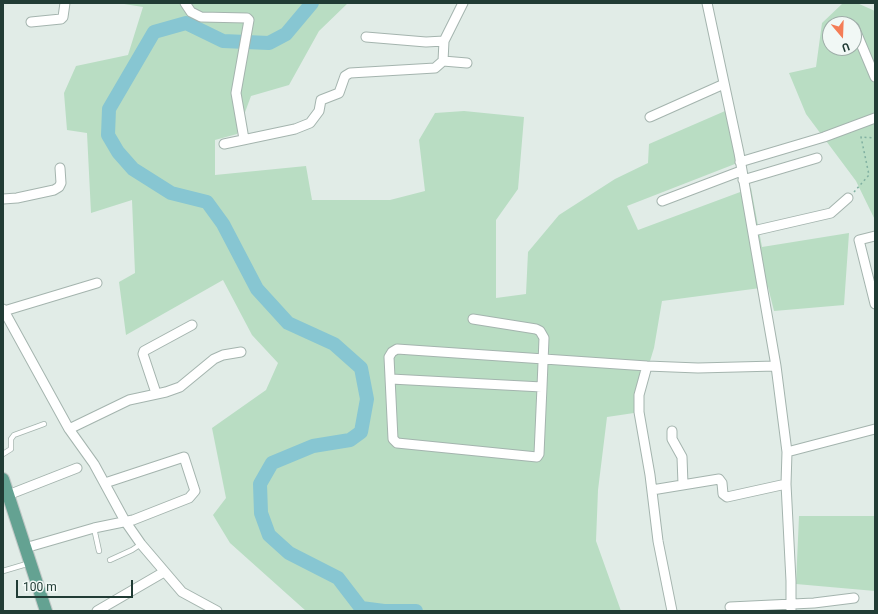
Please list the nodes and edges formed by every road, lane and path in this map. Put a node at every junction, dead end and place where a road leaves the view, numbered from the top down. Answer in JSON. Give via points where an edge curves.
{"nodes":[{"id":1,"x":65,"y":3,"type":"edge"},
{"id":2,"x":185,"y":3,"type":"edge"},
{"id":3,"x":463,"y":3,"type":"edge"},
{"id":4,"x":707,"y":3,"type":"edge"},
{"id":5,"x":31,"y":22,"type":"dead end"},
{"id":6,"x":366,"y":37,"type":"dead end"},
{"id":7,"x":444,"y":41,"type":"junction"},
{"id":8,"x":862,"y":46,"type":"edge"},
{"id":9,"x":443,"y":61,"type":"junction"},
{"id":10,"x":467,"y":63,"type":"dead end"},
{"id":11,"x":875,"y":77,"type":"edge"},
{"id":12,"x":724,"y":84,"type":"junction"},
{"id":13,"x":650,"y":117,"type":"dead end"},
{"id":14,"x":875,"y":118,"type":"edge"},
{"id":15,"x":244,"y":138,"type":"junction"},
{"id":16,"x":875,"y":138,"type":"edge"},
{"id":17,"x":224,"y":144,"type":"dead end"},
{"id":18,"x":816,"y":158,"type":"dead end"},
{"id":19,"x":741,"y":166,"type":"junction"},
{"id":20,"x":60,"y":168,"type":"dead end"},
{"id":21,"x":743,"y":180,"type":"junction"},
{"id":22,"x":848,"y":198,"type":"joint"},
{"id":23,"x":3,"y":199,"type":"edge"},
{"id":24,"x":662,"y":201,"type":"dead end"},
{"id":25,"x":753,"y":232,"type":"junction"},
{"id":26,"x":875,"y":236,"type":"edge"},
{"id":27,"x":97,"y":283,"type":"dead end"},
{"id":28,"x":875,"y":304,"type":"edge"},
{"id":29,"x":4,"y":310,"type":"edge"},
{"id":30,"x":473,"y":319,"type":"dead end"},
{"id":31,"x":192,"y":325,"type":"dead end"},
{"id":32,"x":242,"y":352,"type":"dead end"},
{"id":33,"x":543,"y":359,"type":"junction"},
{"id":34,"x":647,"y":366,"type":"junction"},
{"id":35,"x":776,"y":366,"type":"junction"},
{"id":36,"x":391,"y":379,"type":"junction"},
{"id":37,"x":542,"y":388,"type":"junction"},
{"id":38,"x":156,"y":394,"type":"junction"},
{"id":39,"x":44,"y":424,"type":"dead end"},
{"id":40,"x":68,"y":429,"type":"junction"},
{"id":41,"x":875,"y":429,"type":"edge"},
{"id":42,"x":672,"y":431,"type":"dead end"},
{"id":43,"x":787,"y":452,"type":"junction"},
{"id":44,"x":3,"y":454,"type":"edge"},
{"id":45,"x":77,"y":468,"type":"dead end"},
{"id":46,"x":3,"y":479,"type":"edge"},
{"id":47,"x":105,"y":483,"type":"junction"},
{"id":48,"x":683,"y":484,"type":"junction"},
{"id":49,"x":786,"y":484,"type":"junction"},
{"id":50,"x":652,"y":490,"type":"junction"},
{"id":51,"x":8,"y":495,"type":"junction"},
{"id":52,"x":125,"y":521,"type":"junction"},
{"id":53,"x":94,"y":528,"type":"junction"},
{"id":54,"x":141,"y":544,"type":"junction"},
{"id":55,"x":25,"y":548,"type":"junction"},
{"id":56,"x":99,"y":551,"type":"dead end"},
{"id":57,"x":110,"y":560,"type":"dead end"},
{"id":58,"x":30,"y":563,"type":"junction"},
{"id":59,"x":3,"y":571,"type":"edge"},
{"id":60,"x":164,"y":572,"type":"junction"},
{"id":61,"x":854,"y":598,"type":"dead end"},
{"id":62,"x":730,"y":607,"type":"dead end"},
{"id":63,"x":790,"y":607,"type":"edge"},
{"id":64,"x":46,"y":611,"type":"edge"},
{"id":65,"x":97,"y":611,"type":"edge"},
{"id":66,"x":217,"y":611,"type":"edge"},
{"id":67,"x":672,"y":611,"type":"edge"}],
"edges":[{"from":1,"to":5,"type":"street","via":[[61,19]]},
{"from":2,"to":15,"type":"street","via":[[191,12],[200,18],[247,18],[236,93]]},
{"from":3,"to":7,"type":"street"},
{"from":4,"to":12,"type":"street"},
{"from":6,"to":7,"type":"street"},
{"from":7,"to":9,"type":"street"},
{"from":8,"to":11,"type":"street"},
{"from":9,"to":10,"type":"street"},
{"from":9,"to":15,"type":"street","via":[[435,68],[350,73],[346,76],[339,93],[321,100],[319,111],[310,123],[295,129]]},
{"from":12,"to":13,"type":"street"},
{"from":12,"to":19,"type":"street"},
{"from":14,"to":19,"type":"street"},
{"from":15,"to":17,"type":"street"},
{"from":16,"to":22,"type":"path","via":[[861,137],[869,175]]},
{"from":18,"to":21,"type":"street"},
{"from":19,"to":21,"type":"street"},
{"from":19,"to":24,"type":"street"},
{"from":20,"to":23,"type":"street","via":[[61,183],[54,190]]},
{"from":21,"to":25,"type":"street"},
{"from":22,"to":25,"type":"street","via":[[831,213]]},
{"from":25,"to":35,"type":"street"},
{"from":26,"to":28,"type":"street","via":[[859,240]]},
{"from":27,"to":29,"type":"street"},
{"from":29,"to":40,"type":"street"},
{"from":30,"to":33,"type":"street","via":[[540,331],[544,338]]},
{"from":31,"to":38,"type":"street","via":[[144,351]]},
{"from":32,"to":38,"type":"street","via":[[223,355],[180,387]]},
{"from":33,"to":34,"type":"street"},
{"from":33,"to":36,"type":"street","via":[[397,349],[389,357]]},
{"from":33,"to":37,"type":"street"},
{"from":34,"to":35,"type":"street"},
{"from":34,"to":50,"type":"street","via":[[639,395],[639,412]]},
{"from":35,"to":43,"type":"street"},
{"from":36,"to":37,"type":"street"},
{"from":36,"to":37,"type":"street","via":[[392,434],[397,442],[534,458],[539,454]]},
{"from":38,"to":40,"type":"street","via":[[129,400]]},
{"from":39,"to":44,"type":"lane","via":[[14,435],[11,439],[11,449]]},
{"from":40,"to":47,"type":"street"},
{"from":41,"to":43,"type":"street"},
{"from":42,"to":48,"type":"street","via":[[672,439],[682,457]]},
{"from":43,"to":49,"type":"street"},
{"from":45,"to":51,"type":"street"},
{"from":46,"to":51,"type":"main road"},
{"from":47,"to":52,"type":"street"},
{"from":47,"to":52,"type":"street","via":[[180,458],[184,457],[186,460],[194,494]]},
{"from":48,"to":49,"type":"street","via":[[719,479],[723,494],[727,497]]},
{"from":48,"to":50,"type":"street"},
{"from":49,"to":63,"type":"street"},
{"from":50,"to":67,"type":"street","via":[[658,541]]},
{"from":51,"to":55,"type":"main road"},
{"from":52,"to":53,"type":"street"},
{"from":52,"to":54,"type":"street"},
{"from":53,"to":55,"type":"street"},
{"from":53,"to":56,"type":"lane"},
{"from":54,"to":57,"type":"lane"},
{"from":54,"to":60,"type":"street"},
{"from":55,"to":58,"type":"main road"},
{"from":58,"to":59,"type":"lane"},
{"from":58,"to":64,"type":"main road"},
{"from":60,"to":65,"type":"street"},
{"from":60,"to":66,"type":"street","via":[[182,592]]},
{"from":61,"to":63,"type":"street"},
{"from":62,"to":63,"type":"street"}]}
